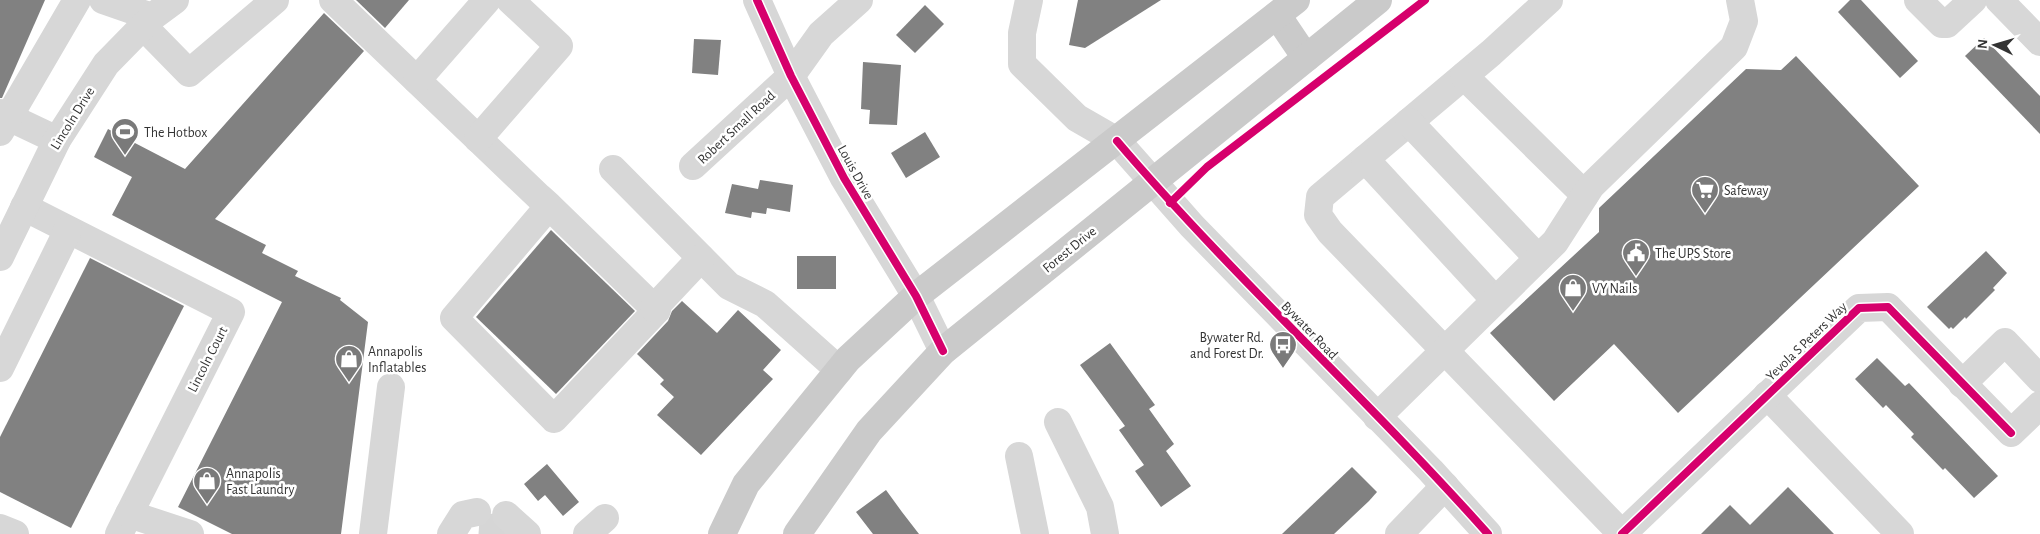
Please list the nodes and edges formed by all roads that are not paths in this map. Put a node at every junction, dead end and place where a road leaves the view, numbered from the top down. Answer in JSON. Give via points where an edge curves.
{"nodes":[{"id":1,"x":78,"y":0,"type":"edge"},
{"id":2,"x":103,"y":0,"type":"edge"},
{"id":3,"x":174,"y":0,"type":"edge"},
{"id":4,"x":275,"y":0,"type":"edge"},
{"id":5,"x":333,"y":0,"type":"edge"},
{"id":6,"x":487,"y":0,"type":"edge"},
{"id":7,"x":510,"y":0,"type":"edge"},
{"id":8,"x":757,"y":0,"type":"edge"},
{"id":9,"x":860,"y":0,"type":"edge"},
{"id":10,"x":1029,"y":0,"type":"edge"},
{"id":11,"x":1378,"y":0,"type":"edge"},
{"id":12,"x":1550,"y":0,"type":"edge"},
{"id":13,"x":1740,"y":0,"type":"edge"},
{"id":14,"x":1918,"y":0,"type":"edge"},
{"id":15,"x":1973,"y":0,"type":"edge"},
{"id":16,"x":1999,"y":0,"type":"edge"},
{"id":17,"x":1286,"y":8,"type":"edge"},
{"id":18,"x":147,"y":14,"type":"edge"},
{"id":19,"x":2040,"y":42,"type":"edge"},
{"id":20,"x":1306,"y":58,"type":"junction"},
{"id":21,"x":791,"y":76,"type":"junction"},
{"id":22,"x":1464,"y":76,"type":"junction"},
{"id":23,"x":417,"y":80,"type":"junction"},
{"id":24,"x":3,"y":120,"type":"edge"},
{"id":25,"x":1409,"y":122,"type":"junction"},
{"id":26,"x":478,"y":139,"type":"junction"},
{"id":27,"x":57,"y":140,"type":"junction"},
{"id":28,"x":1116,"y":141,"type":"junction"},
{"id":29,"x":1365,"y":159,"type":"junction"},
{"id":30,"x":693,"y":166,"type":"dead end"},
{"id":31,"x":613,"y":169,"type":"dead end"},
{"id":32,"x":1152,"y":182,"type":"junction"},
{"id":33,"x":1585,"y":195,"type":"junction"},
{"id":34,"x":549,"y":206,"type":"junction"},
{"id":35,"x":24,"y":207,"type":"junction"},
{"id":36,"x":68,"y":230,"type":"junction"},
{"id":37,"x":0,"y":257,"type":"edge"},
{"id":38,"x":701,"y":258,"type":"junction"},
{"id":39,"x":1538,"y":258,"type":"junction"},
{"id":40,"x":916,"y":296,"type":"junction"},
{"id":41,"x":1496,"y":300,"type":"junction"},
{"id":42,"x":654,"y":308,"type":"junction"},
{"id":43,"x":943,"y":351,"type":"junction"},
{"id":44,"x":1444,"y":351,"type":"junction"},
{"id":45,"x":4,"y":352,"type":"edge"},
{"id":46,"x":839,"y":370,"type":"junction"},
{"id":47,"x":2040,"y":379,"type":"edge"},
{"id":48,"x":1962,"y":384,"type":"junction"},
{"id":49,"x":391,"y":387,"type":"dead end"},
{"id":50,"x":1767,"y":395,"type":"junction"},
{"id":51,"x":2040,"y":404,"type":"edge"},
{"id":52,"x":1377,"y":417,"type":"junction"},
{"id":53,"x":1058,"y":422,"type":"dead end"},
{"id":54,"x":1019,"y":456,"type":"dead end"},
{"id":55,"x":746,"y":484,"type":"junction"},
{"id":56,"x":1445,"y":486,"type":"junction"},
{"id":57,"x":124,"y":524,"type":"edge"},
{"id":58,"x":473,"y":524,"type":"tunnel mouth"},
{"id":59,"x":0,"y":528,"type":"edge"},
{"id":60,"x":15,"y":534,"type":"edge"},
{"id":61,"x":190,"y":534,"type":"edge"},
{"id":62,"x":373,"y":534,"type":"edge"},
{"id":63,"x":452,"y":534,"type":"edge"},
{"id":64,"x":707,"y":534,"type":"edge"},
{"id":65,"x":722,"y":534,"type":"edge"},
{"id":66,"x":797,"y":534,"type":"edge"},
{"id":67,"x":1035,"y":534,"type":"edge"},
{"id":68,"x":1105,"y":534,"type":"edge"},
{"id":69,"x":1399,"y":534,"type":"edge"},
{"id":70,"x":1488,"y":534,"type":"edge"},
{"id":71,"x":1622,"y":534,"type":"edge"},
{"id":72,"x":1900,"y":534,"type":"edge"}],
"edges":[{"from":1,"to":24,"type":"street"},
{"from":2,"to":18,"type":"street"},
{"from":3,"to":18,"type":"street","name":"Lincoln Drive"},
{"from":4,"to":18,"type":"street","via":[[189,73]]},
{"from":5,"to":23,"type":"street"},
{"from":6,"to":23,"type":"street"},
{"from":7,"to":26,"type":"street","via":[[559,46]]},
{"from":8,"to":21,"type":"street","name":"Louis Drive"},
{"from":9,"to":21,"type":"street","name":"Robert Small Road","via":[[821,34]]},
{"from":10,"to":28,"type":"street","name":"Bywater Road","via":[[1022,32],[1022,64],[1077,118]]},
{"from":11,"to":20,"type":"main road","name":"Forest Drive"},
{"from":12,"to":22,"type":"street"},
{"from":13,"to":33,"type":"street","via":[[1744,21],[1734,47]]},
{"from":14,"to":15,"type":"street","via":[[1942,24],[1946,24]]},
{"from":16,"to":19,"type":"street"},
{"from":17,"to":20,"type":"main road"},
{"from":17,"to":28,"type":"main road"},
{"from":18,"to":27,"type":"street","name":"Lincoln Drive","via":[[106,64]]},
{"from":20,"to":32,"type":"main road","name":"Forest Drive"},
{"from":21,"to":30,"type":"street","name":"Robert Small Road"},
{"from":21,"to":40,"type":"street","name":"Louis Drive","via":[[844,178]]},
{"from":22,"to":25,"type":"street"},
{"from":22,"to":33,"type":"street"},
{"from":23,"to":26,"type":"street"},
{"from":24,"to":27,"type":"street"},
{"from":25,"to":29,"type":"street"},
{"from":25,"to":39,"type":"street"},
{"from":26,"to":34,"type":"street"},
{"from":27,"to":35,"type":"street","name":"Lincoln Drive"},
{"from":28,"to":32,"type":"street","name":"Bywater Road"},
{"from":28,"to":40,"type":"main road"},
{"from":29,"to":41,"type":"street"},
{"from":29,"to":44,"type":"street","via":[[1320,197],[1318,215],[1330,232]]},
{"from":31,"to":38,"type":"street"},
{"from":32,"to":43,"type":"main road","name":"Forest Drive"},
{"from":32,"to":52,"type":"street","name":"Bywater Road"},
{"from":33,"to":39,"type":"street","via":[[1556,242]]},
{"from":34,"to":42,"type":"street"},
{"from":34,"to":42,"type":"street","via":[[454,318],[554,419],[656,310]]},
{"from":35,"to":36,"type":"street","name":"Lincoln Court"},
{"from":35,"to":37,"type":"street","name":"Lincoln Drive"},
{"from":36,"to":45,"type":"street"},
{"from":36,"to":57,"type":"street","name":"Lincoln Court","via":[[231,312]]},
{"from":38,"to":42,"type":"street"},
{"from":38,"to":46,"type":"street","via":[[728,286],[765,304]]},
{"from":39,"to":41,"type":"street"},
{"from":40,"to":43,"type":"street","name":"Louis Drive"},
{"from":40,"to":46,"type":"main road"},
{"from":41,"to":44,"type":"street"},
{"from":43,"to":66,"type":"main road","name":"Forest Drive","via":[[869,431]]},
{"from":44,"to":52,"type":"street"},
{"from":44,"to":71,"type":"street"},
{"from":46,"to":55,"type":"main road"},
{"from":47,"to":48,"type":"street","via":[[2004,342]]},
{"from":48,"to":50,"type":"street","name":"Yevola S Peters Way","via":[[1888,307],[1858,308]]},
{"from":48,"to":51,"type":"street","name":"Yevola S Peters Way","via":[[2011,433]]},
{"from":49,"to":62,"type":"street"},
{"from":50,"to":71,"type":"street","name":"Yevola S Peters Way"},
{"from":50,"to":72,"type":"street"},
{"from":52,"to":56,"type":"street","name":"Bywater Road"},
{"from":53,"to":68,"type":"street","via":[[1100,507]]},
{"from":54,"to":67,"type":"street"},
{"from":55,"to":64,"type":"main road"},
{"from":55,"to":65,"type":"main road"},
{"from":56,"to":69,"type":"street"},
{"from":56,"to":70,"type":"street","name":"Bywater Road"},
{"from":57,"to":61,"type":"street"},
{"from":58,"to":63,"type":"street","via":[[464,515]]},
{"from":59,"to":60,"type":"street"}]}
